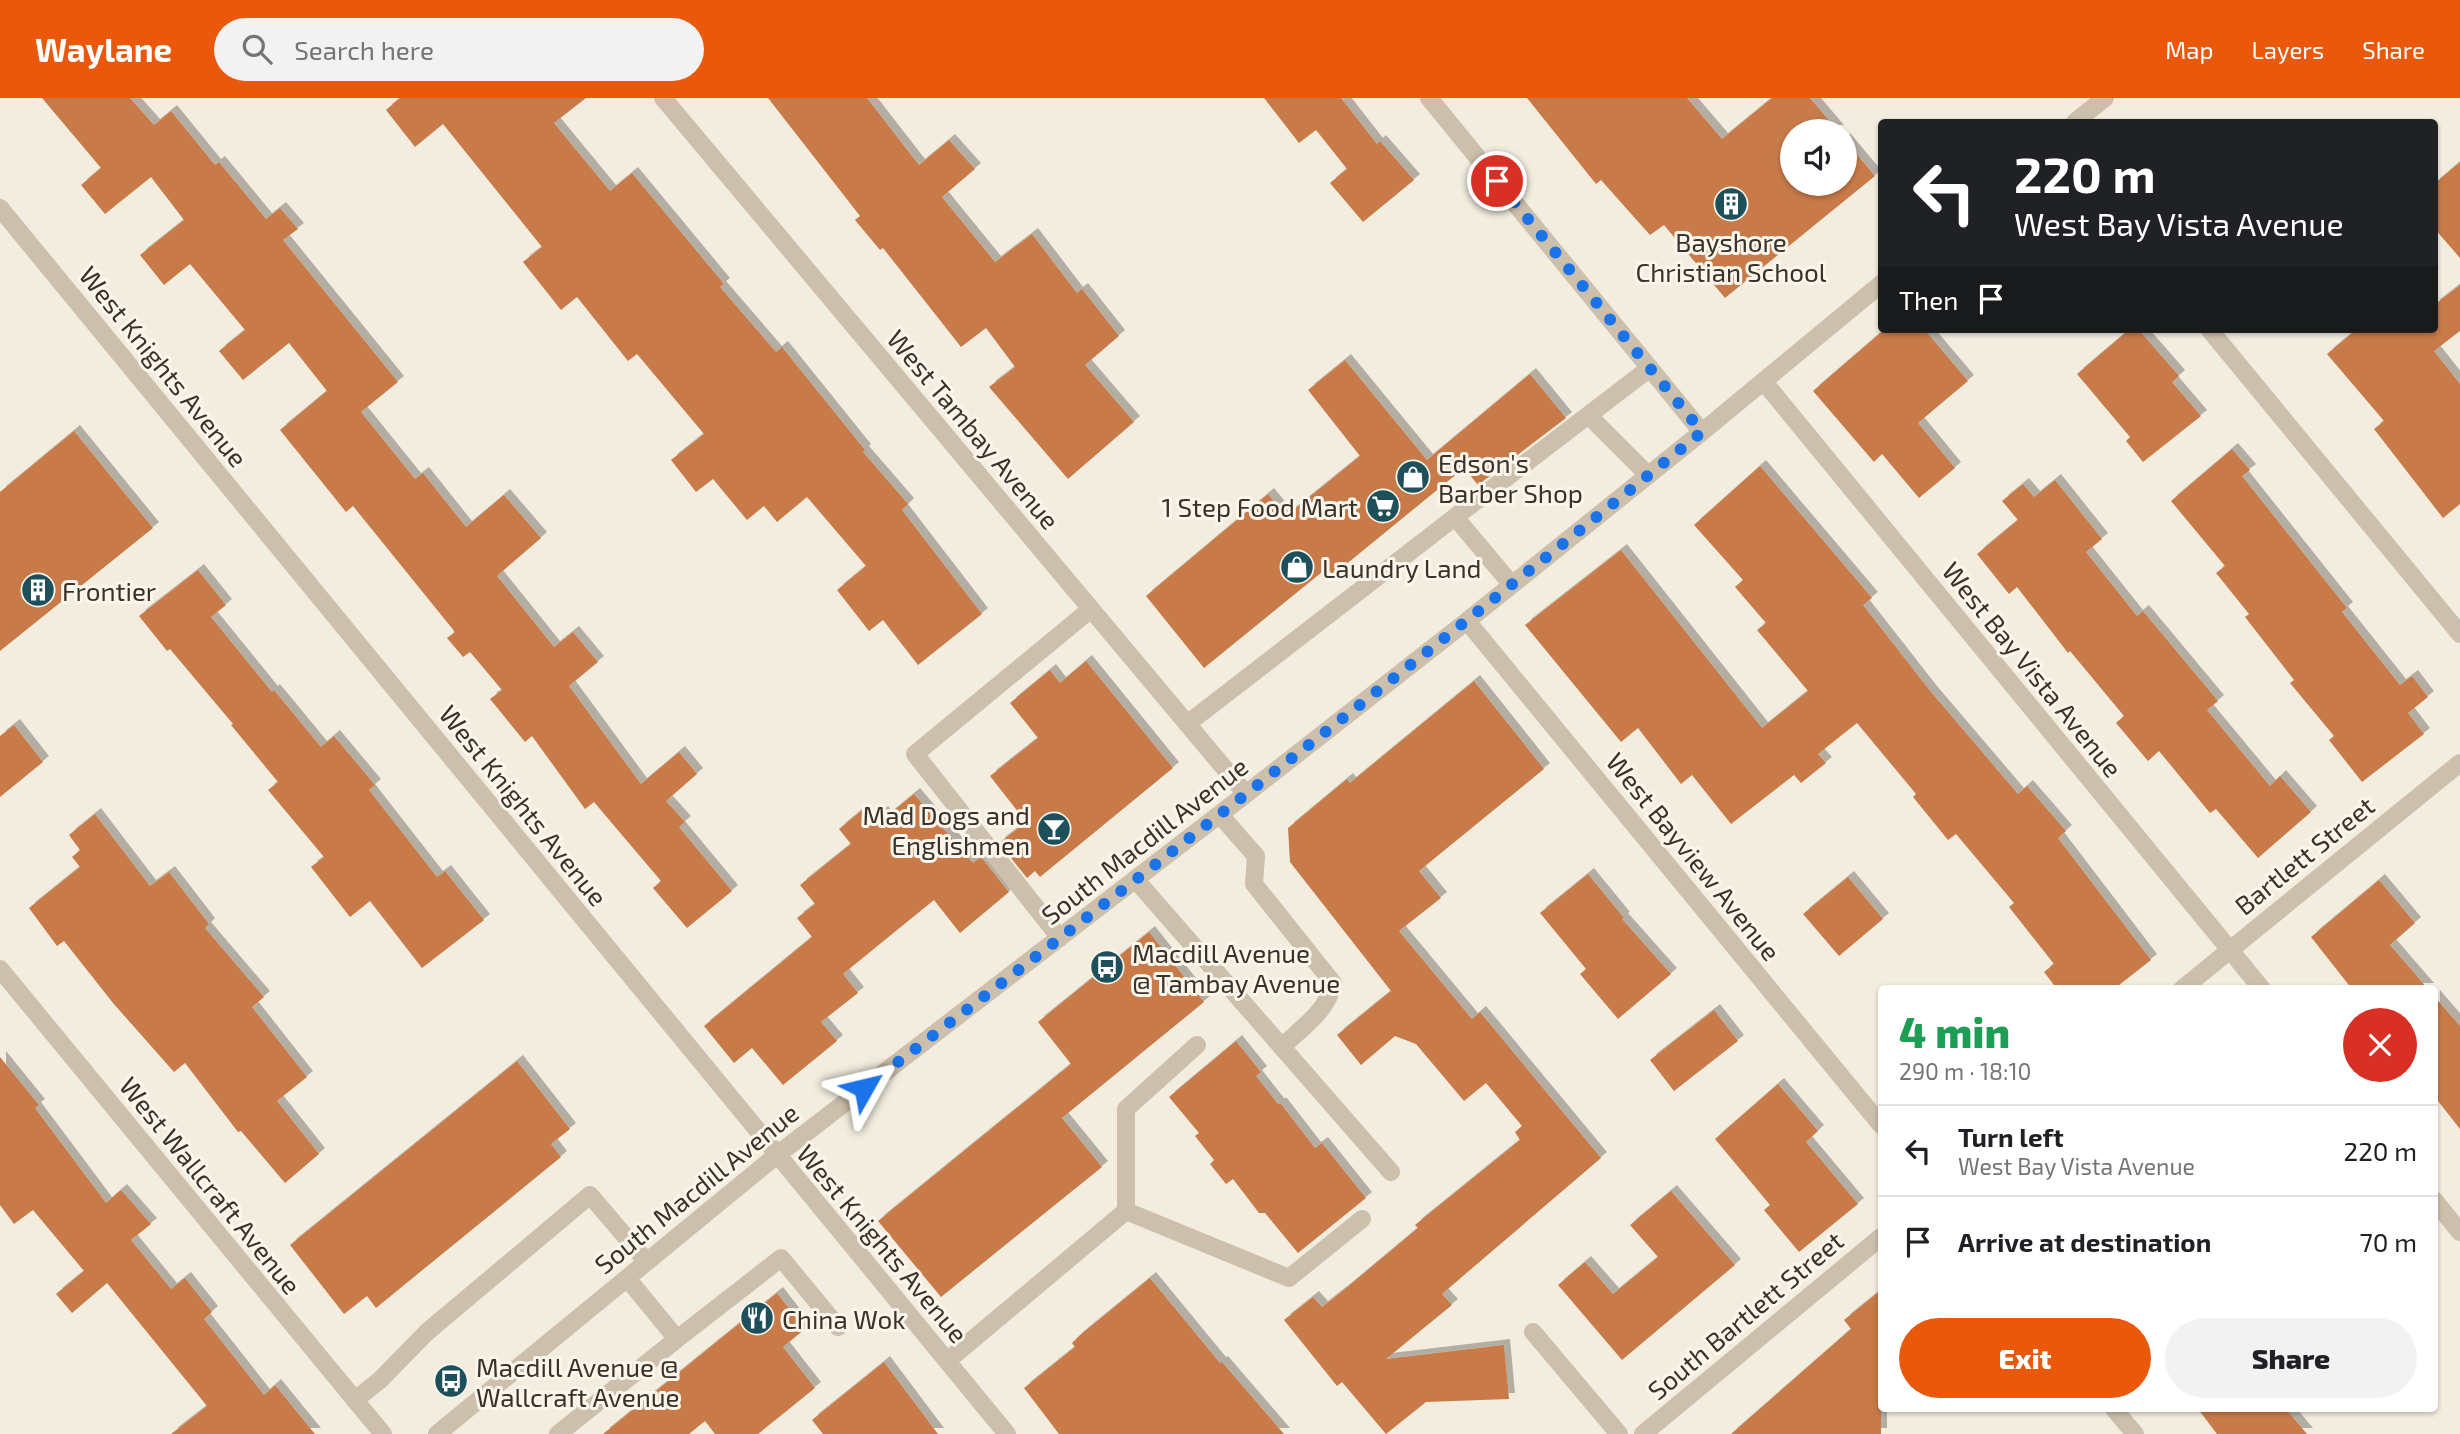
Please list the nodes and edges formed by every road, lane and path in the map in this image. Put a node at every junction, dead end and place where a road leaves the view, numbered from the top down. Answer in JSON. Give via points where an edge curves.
{"nodes":[{"id":1,"x":663,"y":98,"type":"edge"},
{"id":2,"x":1429,"y":98,"type":"edge"},
{"id":3,"x":2105,"y":98,"type":"edge"},
{"id":4,"x":2079,"y":119,"type":"edge"},
{"id":5,"x":0,"y":208,"type":"edge"},
{"id":6,"x":1878,"y":286,"type":"edge"},
{"id":7,"x":2211,"y":333,"type":"edge"},
{"id":8,"x":1650,"y":368,"type":"junction"},
{"id":9,"x":1763,"y":382,"type":"junction"},
{"id":10,"x":1588,"y":415,"type":"junction"},
{"id":11,"x":1702,"y":432,"type":"junction"},
{"id":12,"x":1648,"y":475,"type":"junction"},
{"id":13,"x":1455,"y":517,"type":"junction"},
{"id":14,"x":1512,"y":585,"type":"junction"},
{"id":15,"x":1091,"y":609,"type":"junction"},
{"id":16,"x":1467,"y":621,"type":"junction"},
{"id":17,"x":2460,"y":634,"type":"edge"},
{"id":18,"x":1187,"y":724,"type":"junction"},
{"id":19,"x":2460,"y":763,"type":"edge"},
{"id":20,"x":1246,"y":794,"type":"junction"},
{"id":21,"x":1220,"y":814,"type":"junction"},
{"id":22,"x":1135,"y":879,"type":"junction"},
{"id":23,"x":1060,"y":938,"type":"junction"},
{"id":24,"x":2230,"y":950,"type":"junction"},
{"id":25,"x":0,"y":969,"type":"edge"},
{"id":26,"x":2187,"y":985,"type":"edge"},
{"id":27,"x":2259,"y":985,"type":"edge"},
{"id":28,"x":1197,"y":1045,"type":"dead end"},
{"id":29,"x":1282,"y":1047,"type":"junction"},
{"id":30,"x":1878,"y":1121,"type":"edge"},
{"id":31,"x":777,"y":1155,"type":"junction"},
{"id":32,"x":1391,"y":1172,"type":"dead end"},
{"id":33,"x":2438,"y":1205,"type":"edge"},
{"id":34,"x":1126,"y":1211,"type":"junction"},
{"id":35,"x":1362,"y":1219,"type":"dead end"},
{"id":36,"x":2460,"y":1232,"type":"edge"},
{"id":37,"x":1878,"y":1239,"type":"edge"},
{"id":38,"x":647,"y":1262,"type":"junction"},
{"id":39,"x":627,"y":1278,"type":"junction"},
{"id":40,"x":838,"y":1326,"type":"dead end"},
{"id":41,"x":1534,"y":1332,"type":"dead end"},
{"id":42,"x":677,"y":1339,"type":"junction"},
{"id":43,"x":947,"y":1361,"type":"junction"},
{"id":44,"x":355,"y":1400,"type":"junction"},
{"id":45,"x":2117,"y":1412,"type":"edge"},
{"id":46,"x":383,"y":1434,"type":"edge"},
{"id":47,"x":437,"y":1434,"type":"edge"},
{"id":48,"x":558,"y":1434,"type":"edge"},
{"id":49,"x":1007,"y":1434,"type":"edge"},
{"id":50,"x":1619,"y":1434,"type":"edge"},
{"id":51,"x":1643,"y":1434,"type":"edge"},
{"id":52,"x":2135,"y":1434,"type":"edge"}],
"edges":[{"from":1,"to":15,"type":"street","name":"West Tambay Avenue"},
{"from":2,"to":8,"type":"street"},
{"from":3,"to":4,"type":"street"},
{"from":5,"to":31,"type":"street","name":"West Knights Avenue"},
{"from":6,"to":9,"type":"street","name":"South Macdill Avenue"},
{"from":7,"to":17,"type":"street"},
{"from":8,"to":10,"type":"street"},
{"from":8,"to":11,"type":"street"},
{"from":9,"to":11,"type":"street","name":"South Macdill Avenue"},
{"from":9,"to":24,"type":"street","name":"West Bay Vista Avenue"},
{"from":10,"to":12,"type":"street"},
{"from":10,"to":13,"type":"street"},
{"from":11,"to":12,"type":"street","name":"South Macdill Avenue"},
{"from":12,"to":14,"type":"street","name":"South Macdill Avenue"},
{"from":13,"to":14,"type":"street"},
{"from":13,"to":18,"type":"street"},
{"from":14,"to":16,"type":"street","name":"South Macdill Avenue"},
{"from":15,"to":18,"type":"street","name":"West Tambay Avenue"},
{"from":15,"to":23,"type":"street","via":[[915,754]]},
{"from":16,"to":20,"type":"street","name":"South Macdill Avenue"},
{"from":16,"to":30,"type":"street","name":"West Bayview Avenue"},
{"from":18,"to":20,"type":"street","name":"West Tambay Avenue"},
{"from":19,"to":24,"type":"street","name":"Bartlett Street"},
{"from":20,"to":21,"type":"street","name":"South Macdill Avenue"},
{"from":21,"to":22,"type":"street","name":"South Macdill Avenue"},
{"from":21,"to":29,"type":"street","via":[[1256,856],[1254,884],[1333,983],[1324,1007]]},
{"from":22,"to":23,"type":"street","name":"South Macdill Avenue"},
{"from":22,"to":29,"type":"street"},
{"from":23,"to":31,"type":"street","name":"South Macdill Avenue"},
{"from":24,"to":26,"type":"street","name":"Bartlett Street"},
{"from":24,"to":27,"type":"street","name":"West Bay Vista Avenue"},
{"from":25,"to":44,"type":"street","name":"West Wallcraft Avenue"},
{"from":28,"to":34,"type":"street","via":[[1126,1109]]},
{"from":29,"to":32,"type":"street"},
{"from":31,"to":38,"type":"street","name":"South Macdill Avenue"},
{"from":31,"to":43,"type":"street","name":"West Knights Avenue"},
{"from":33,"to":36,"type":"street"},
{"from":34,"to":35,"type":"street","via":[[1289,1278]]},
{"from":34,"to":43,"type":"street"},
{"from":37,"to":51,"type":"street","name":"South Bartlett Street"},
{"from":38,"to":39,"type":"street","name":"South Macdill Avenue"},
{"from":38,"to":44,"type":"street","via":[[590,1195],[427,1332]]},
{"from":39,"to":42,"type":"street"},
{"from":39,"to":47,"type":"street","name":"South Macdill Avenue"},
{"from":40,"to":42,"type":"street","via":[[781,1258]]},
{"from":41,"to":50,"type":"street"},
{"from":42,"to":48,"type":"street"},
{"from":43,"to":49,"type":"street","name":"West Knights Avenue"},
{"from":44,"to":46,"type":"street","name":"West Wallcraft Avenue"},
{"from":45,"to":52,"type":"street"}]}
